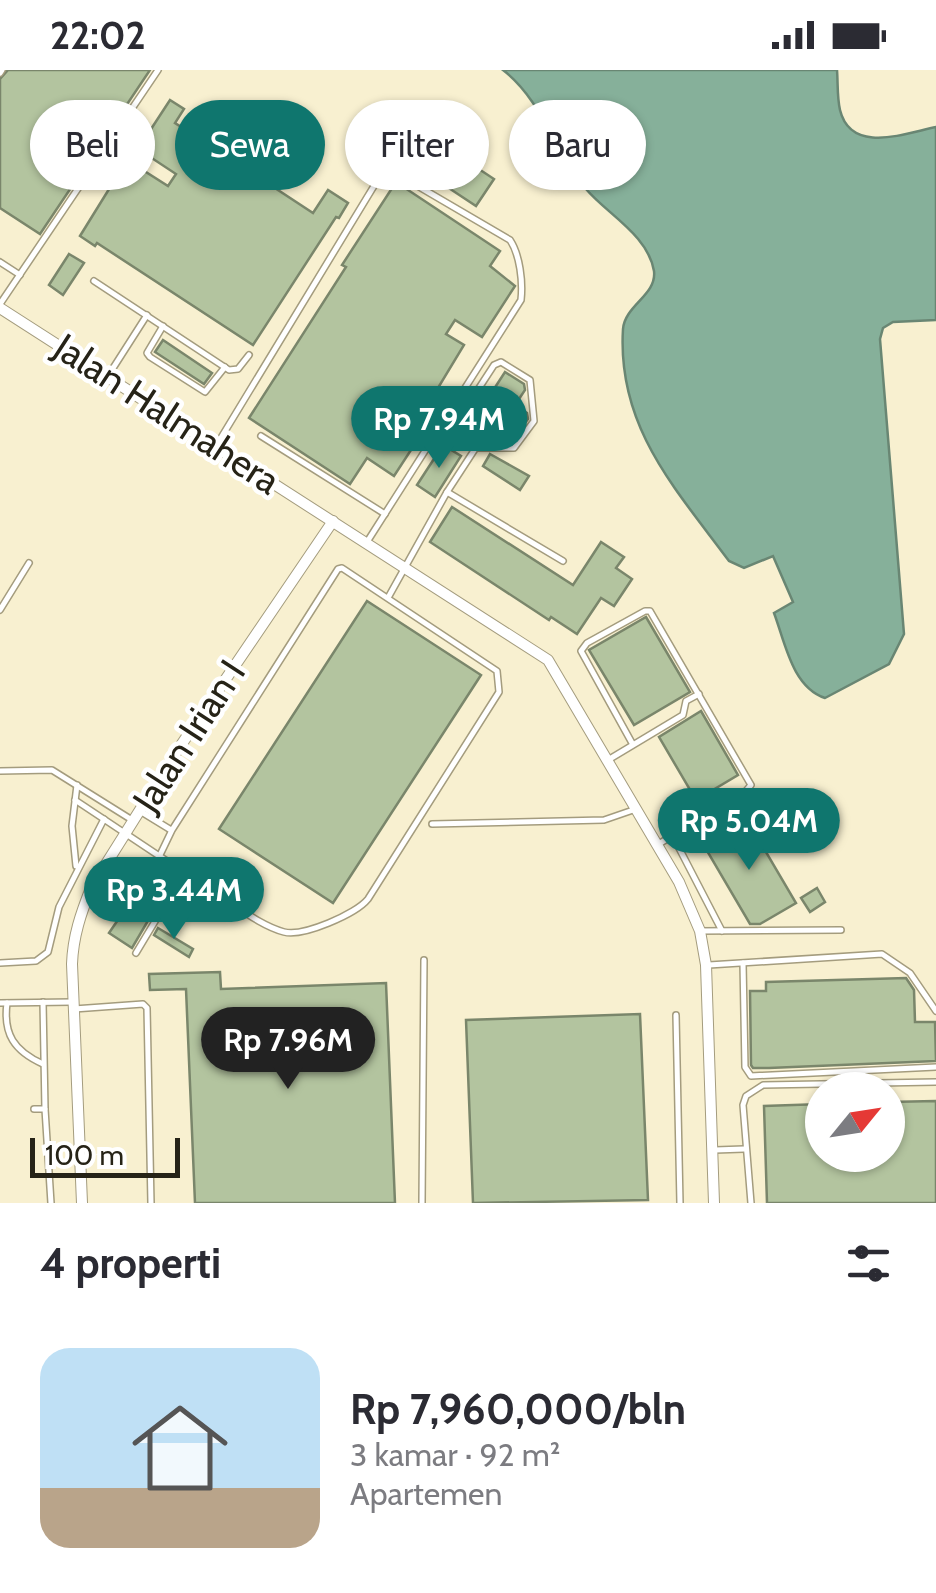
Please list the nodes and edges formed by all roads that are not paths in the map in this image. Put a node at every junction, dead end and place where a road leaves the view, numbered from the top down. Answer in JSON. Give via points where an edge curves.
{"nodes":[{"id":1,"x":158,"y":70,"type":"edge"},
{"id":2,"x":373,"y":190,"type":"edge"},
{"id":3,"x":425,"y":190,"type":"edge"},
{"id":4,"x":0,"y":262,"type":"edge"},
{"id":5,"x":20,"y":275,"type":"junction"},
{"id":6,"x":94,"y":280,"type":"dead end"},
{"id":7,"x":1,"y":311,"type":"edge"},
{"id":8,"x":147,"y":315,"type":"junction"},
{"id":9,"x":163,"y":326,"type":"junction"},
{"id":10,"x":249,"y":355,"type":"dead end"},
{"id":11,"x":226,"y":367,"type":"junction"},
{"id":12,"x":108,"y":376,"type":"junction"},
{"id":13,"x":261,"y":436,"type":"dead end"},
{"id":14,"x":216,"y":446,"type":"junction"},
{"id":15,"x":475,"y":448,"type":"junction"},
{"id":16,"x":447,"y":492,"type":"junction"},
{"id":17,"x":386,"y":514,"type":"junction"},
{"id":18,"x":333,"y":521,"type":"junction"},
{"id":19,"x":366,"y":542,"type":"junction"},
{"id":20,"x":563,"y":560,"type":"dead end"},
{"id":21,"x":29,"y":563,"type":"dead end"},
{"id":22,"x":405,"y":568,"type":"junction"},
{"id":23,"x":389,"y":596,"type":"junction"},
{"id":24,"x":0,"y":610,"type":"edge"},
{"id":25,"x":698,"y":694,"type":"junction"},
{"id":26,"x":632,"y":744,"type":"junction"},
{"id":27,"x":608,"y":760,"type":"junction"},
{"id":28,"x":0,"y":771,"type":"edge"},
{"id":29,"x":77,"y":785,"type":"junction"},
{"id":30,"x":741,"y":794,"type":"junction"},
{"id":31,"x":75,"y":800,"type":"junction"},
{"id":32,"x":636,"y":808,"type":"junction"},
{"id":33,"x":137,"y":816,"type":"junction"},
{"id":34,"x":104,"y":819,"type":"junction"},
{"id":35,"x":432,"y":824,"type":"dead end"},
{"id":36,"x":172,"y":830,"type":"junction"},
{"id":37,"x":126,"y":834,"type":"junction"},
{"id":38,"x":658,"y":845,"type":"junction"},
{"id":39,"x":159,"y":857,"type":"junction"},
{"id":40,"x":77,"y":870,"type":"junction"},
{"id":41,"x":184,"y":872,"type":"junction"},
{"id":42,"x":252,"y":902,"type":"dead end"},
{"id":43,"x":246,"y":912,"type":"junction"},
{"id":44,"x":841,"y":930,"type":"dead end"},
{"id":45,"x":722,"y":931,"type":"junction"},
{"id":46,"x":700,"y":932,"type":"junction"},
{"id":47,"x":136,"y":954,"type":"dead end"},
{"id":48,"x":424,"y":960,"type":"dead end"},
{"id":49,"x":0,"y":962,"type":"edge"},
{"id":50,"x":743,"y":963,"type":"junction"},
{"id":51,"x":706,"y":965,"type":"junction"},
{"id":52,"x":43,"y":1002,"type":"junction"},
{"id":53,"x":3,"y":1003,"type":"edge"},
{"id":54,"x":74,"y":1006,"type":"junction"},
{"id":55,"x":936,"y":1011,"type":"edge"},
{"id":56,"x":676,"y":1015,"type":"dead end"},
{"id":57,"x":43,"y":1064,"type":"junction"},
{"id":58,"x":936,"y":1068,"type":"edge"},
{"id":59,"x":936,"y":1082,"type":"edge"},
{"id":60,"x":34,"y":1109,"type":"dead end"},
{"id":61,"x":45,"y":1109,"type":"junction"},
{"id":62,"x":745,"y":1148,"type":"junction"},
{"id":63,"x":712,"y":1150,"type":"junction"},
{"id":64,"x":52,"y":1203,"type":"edge"},
{"id":65,"x":82,"y":1203,"type":"edge"},
{"id":66,"x":150,"y":1203,"type":"edge"},
{"id":67,"x":422,"y":1203,"type":"edge"},
{"id":68,"x":680,"y":1203,"type":"edge"},
{"id":69,"x":714,"y":1203,"type":"edge"},
{"id":70,"x":750,"y":1203,"type":"edge"}],
"edges":[{"from":1,"to":5,"type":"lane"},
{"from":2,"to":14,"type":"lane"},
{"from":3,"to":17,"type":"lane","via":[[510,240],[521,300]]},
{"from":4,"to":5,"type":"lane"},
{"from":5,"to":7,"type":"lane"},
{"from":6,"to":8,"type":"lane"},
{"from":7,"to":12,"type":"street","name":"Jalan Halmahera"},
{"from":8,"to":9,"type":"lane"},
{"from":8,"to":12,"type":"lane"},
{"from":9,"to":11,"type":"lane"},
{"from":9,"to":11,"type":"lane","via":[[150,357],[206,392]]},
{"from":10,"to":11,"type":"lane","via":[[234,371]]},
{"from":12,"to":14,"type":"street","name":"Jalan Halmahera"},
{"from":13,"to":17,"type":"lane"},
{"from":14,"to":18,"type":"street","name":"Jalan Halmahera"},
{"from":15,"to":15,"type":"lane","via":[[464,437],[466,408],[502,362],[530,380],[534,422],[514,448]]},
{"from":15,"to":16,"type":"lane"},
{"from":16,"to":20,"type":"lane"},
{"from":16,"to":22,"type":"lane"},
{"from":17,"to":19,"type":"lane"},
{"from":18,"to":19,"type":"street","name":"Jalan Halmahera"},
{"from":18,"to":33,"type":"street","name":"Jalan Irian I"},
{"from":19,"to":22,"type":"street","name":"Jalan Halmahera"},
{"from":21,"to":24,"type":"lane"},
{"from":22,"to":23,"type":"lane"},
{"from":22,"to":27,"type":"street","name":"Jalan Halmahera","via":[[548,660]]},
{"from":23,"to":36,"type":"lane","via":[[342,568],[333,574]]},
{"from":23,"to":43,"type":"lane","via":[[488,663],[499,692],[363,906],[299,933]]},
{"from":25,"to":26,"type":"lane","via":[[686,701],[682,715]]},
{"from":25,"to":26,"type":"lane","via":[[650,612],[582,646]]},
{"from":25,"to":30,"type":"lane","via":[[750,782]]},
{"from":26,"to":27,"type":"lane"},
{"from":27,"to":32,"type":"street","name":"Jalan Halmahera"},
{"from":28,"to":29,"type":"lane","via":[[42,768]]},
{"from":29,"to":31,"type":"lane"},
{"from":29,"to":33,"type":"lane"},
{"from":30,"to":38,"type":"lane"},
{"from":30,"to":45,"type":"lane","via":[[736,812],[679,848]]},
{"from":31,"to":34,"type":"lane"},
{"from":31,"to":40,"type":"lane"},
{"from":32,"to":35,"type":"lane","via":[[604,820]]},
{"from":32,"to":38,"type":"street","name":"Jalan Halmahera"},
{"from":33,"to":36,"type":"lane"},
{"from":33,"to":37,"type":"street","name":"Jalan Irian I"},
{"from":34,"to":37,"type":"lane"},
{"from":34,"to":40,"type":"lane"},
{"from":36,"to":39,"type":"lane"},
{"from":37,"to":39,"type":"lane"},
{"from":37,"to":54,"type":"street","name":"Jalan Irian I","via":[[80,918]]},
{"from":38,"to":46,"type":"street","name":"Jalan Halmahera"},
{"from":39,"to":41,"type":"lane"},
{"from":40,"to":49,"type":"lane","via":[[46,956]]},
{"from":41,"to":43,"type":"lane"},
{"from":41,"to":47,"type":"lane"},
{"from":42,"to":43,"type":"lane"},
{"from":44,"to":45,"type":"lane"},
{"from":45,"to":46,"type":"lane"},
{"from":46,"to":51,"type":"street","name":"Jalan Halmahera"},
{"from":48,"to":67,"type":"lane"},
{"from":50,"to":51,"type":"lane"},
{"from":50,"to":55,"type":"lane","via":[[887,955],[919,982]]},
{"from":50,"to":58,"type":"lane","via":[[745,1067],[751,1076]]},
{"from":51,"to":63,"type":"street","name":"Jalan Halmahera"},
{"from":52,"to":53,"type":"lane"},
{"from":52,"to":54,"type":"lane"},
{"from":52,"to":57,"type":"lane"},
{"from":53,"to":57,"type":"lane","via":[[12,1041]]},
{"from":54,"to":65,"type":"street","name":"Jalan Irian I"},
{"from":54,"to":66,"type":"lane","via":[[147,1008]]},
{"from":56,"to":68,"type":"lane"},
{"from":57,"to":61,"type":"lane"},
{"from":59,"to":62,"type":"lane","via":[[762,1086],[746,1096]]},
{"from":60,"to":61,"type":"lane"},
{"from":61,"to":64,"type":"lane"},
{"from":62,"to":63,"type":"lane"},
{"from":62,"to":70,"type":"lane"},
{"from":63,"to":69,"type":"street","name":"Jalan Halmahera"}]}
